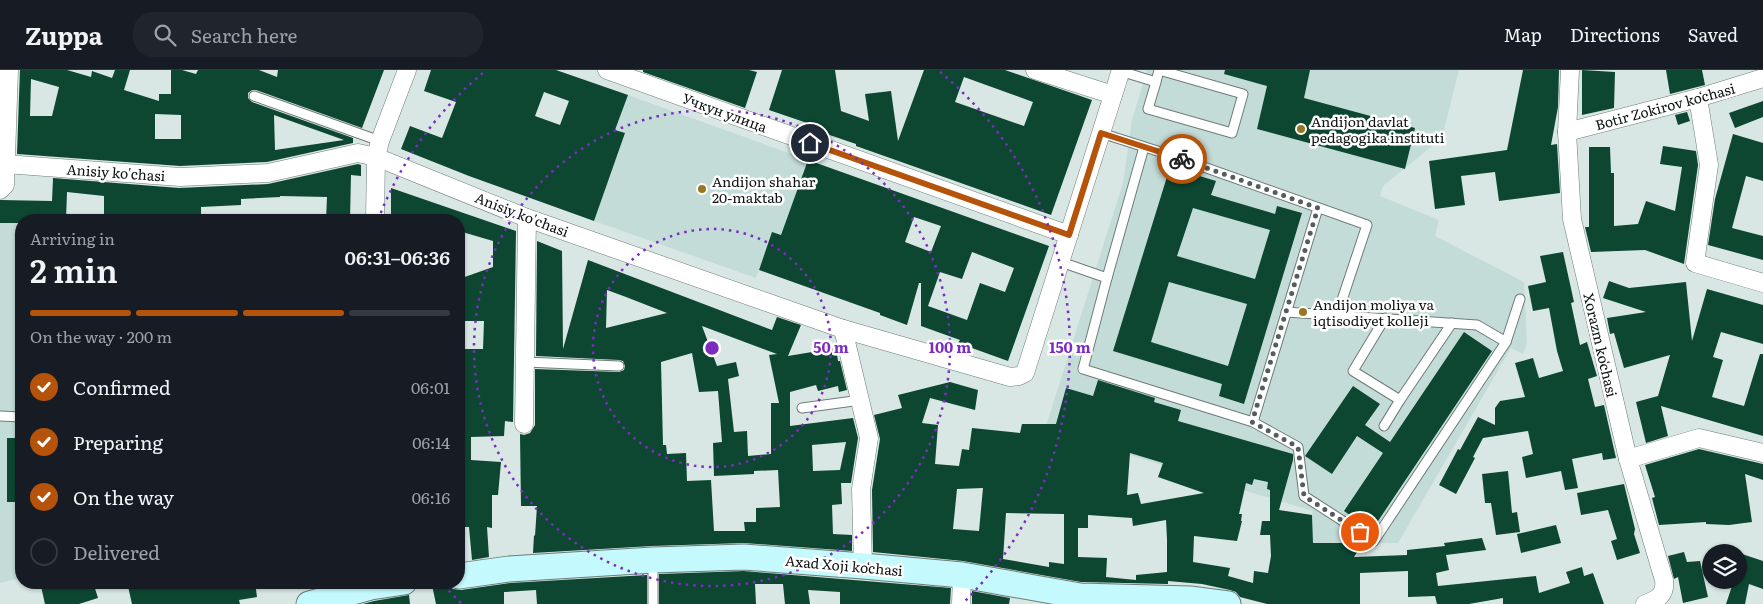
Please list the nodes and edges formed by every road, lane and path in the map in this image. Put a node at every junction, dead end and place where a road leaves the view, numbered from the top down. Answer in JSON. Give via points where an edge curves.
{"nodes":[{"id":1,"x":9,"y":70,"type":"edge"},
{"id":2,"x":407,"y":70,"type":"edge"},
{"id":3,"x":607,"y":70,"type":"edge"},
{"id":4,"x":1035,"y":70,"type":"edge"},
{"id":5,"x":1570,"y":70,"type":"edge"},
{"id":6,"x":1120,"y":71,"type":"edge"},
{"id":7,"x":1763,"y":78,"type":"edge"},
{"id":8,"x":1156,"y":82,"type":"junction"},
{"id":9,"x":254,"y":96,"type":"dead end"},
{"id":10,"x":1113,"y":96,"type":"junction"},
{"id":11,"x":1698,"y":98,"type":"junction"},
{"id":12,"x":1567,"y":132,"type":"junction"},
{"id":13,"x":1101,"y":133,"type":"junction"},
{"id":14,"x":1144,"y":147,"type":"junction"},
{"id":15,"x":378,"y":149,"type":"junction"},
{"id":16,"x":5,"y":164,"type":"junction"},
{"id":17,"x":0,"y":190,"type":"edge"},
{"id":18,"x":1318,"y":208,"type":"junction"},
{"id":19,"x":375,"y":214,"type":"edge"},
{"id":20,"x":527,"y":218,"type":"junction"},
{"id":21,"x":1069,"y":235,"type":"junction"},
{"id":22,"x":1061,"y":262,"type":"junction"},
{"id":23,"x":1107,"y":278,"type":"junction"},
{"id":24,"x":1763,"y":283,"type":"edge"},
{"id":25,"x":1520,"y":299,"type":"dead end"},
{"id":26,"x":1286,"y":312,"type":"junction"},
{"id":27,"x":1337,"y":315,"type":"junction"},
{"id":28,"x":1385,"y":318,"type":"junction"},
{"id":29,"x":1452,"y":323,"type":"junction"},
{"id":30,"x":843,"y":329,"type":"junction"},
{"id":31,"x":1506,"y":342,"type":"junction"},
{"id":32,"x":525,"y":362,"type":"junction"},
{"id":33,"x":619,"y":366,"type":"dead end"},
{"id":34,"x":861,"y":400,"type":"junction"},
{"id":35,"x":1400,"y":400,"type":"junction"},
{"id":36,"x":802,"y":408,"type":"dead end"},
{"id":37,"x":0,"y":416,"type":"edge"},
{"id":38,"x":15,"y":417,"type":"edge"},
{"id":39,"x":1252,"y":422,"type":"junction"},
{"id":40,"x":524,"y":424,"type":"dead end"},
{"id":41,"x":1384,"y":426,"type":"dead end"},
{"id":42,"x":1763,"y":453,"type":"edge"},
{"id":43,"x":1628,"y":459,"type":"junction"},
{"id":44,"x":652,"y":560,"type":"junction"},
{"id":45,"x":863,"y":566,"type":"junction"},
{"id":46,"x":465,"y":575,"type":"edge"},
{"id":47,"x":962,"y":575,"type":"junction"},
{"id":48,"x":358,"y":589,"type":"edge"},
{"id":49,"x":310,"y":604,"type":"edge"},
{"id":50,"x":653,"y":604,"type":"edge"},
{"id":51,"x":961,"y":604,"type":"edge"},
{"id":52,"x":1228,"y":604,"type":"edge"},
{"id":53,"x":1645,"y":604,"type":"edge"}],
"edges":[{"from":1,"to":16,"type":"street"},
{"from":2,"to":15,"type":"street"},
{"from":3,"to":21,"type":"street","name":"Учкун улица"},
{"from":4,"to":10,"type":"street"},
{"from":5,"to":12,"type":"street","name":"Xorazm koʻchasi"},
{"from":6,"to":8,"type":"lane"},
{"from":6,"to":10,"type":"street"},
{"from":7,"to":11,"type":"street","name":"Botir Zokirov koʻchasi"},
{"from":8,"to":8,"type":"lane","via":[[1159,70],[1243,94],[1232,132],[1148,109]]},
{"from":9,"to":15,"type":"lane"},
{"from":10,"to":13,"type":"street"},
{"from":11,"to":12,"type":"street","name":"Botir Zokirov koʻchasi"},
{"from":11,"to":24,"type":"street","via":[[1710,165],[1695,262]]},
{"from":12,"to":43,"type":"street","name":"Xorazm koʻchasi","via":[[1572,219]]},
{"from":13,"to":14,"type":"lane"},
{"from":13,"to":21,"type":"street"},
{"from":14,"to":18,"type":"lane"},
{"from":14,"to":23,"type":"lane"},
{"from":15,"to":16,"type":"street","name":"Anisiy ko'chasi","via":[[268,172],[180,177]]},
{"from":15,"to":19,"type":"street"},
{"from":15,"to":20,"type":"street","name":"Anisiy ko'chasi"},
{"from":16,"to":17,"type":"street","via":[[6,185]]},
{"from":18,"to":26,"type":"lane"},
{"from":18,"to":27,"type":"lane","via":[[1367,225]]},
{"from":20,"to":30,"type":"street","name":"Anisiy ko'chasi"},
{"from":20,"to":32,"type":"street"},
{"from":21,"to":22,"type":"street"},
{"from":22,"to":23,"type":"lane"},
{"from":22,"to":30,"type":"street","name":"Anisiy ko'chasi","via":[[1025,373],[1019,376],[1010,377]]},
{"from":23,"to":39,"type":"lane","via":[[1083,370]]},
{"from":25,"to":31,"type":"lane"},
{"from":26,"to":27,"type":"lane"},
{"from":26,"to":39,"type":"lane"},
{"from":27,"to":28,"type":"lane"},
{"from":28,"to":29,"type":"lane"},
{"from":28,"to":35,"type":"lane","via":[[1353,371]]},
{"from":29,"to":31,"type":"lane","via":[[1477,325]]},
{"from":29,"to":35,"type":"lane"},
{"from":30,"to":34,"type":"street"},
{"from":31,"to":39,"type":"lane","via":[[1374,541],[1304,496],[1298,447]]},
{"from":32,"to":33,"type":"lane"},
{"from":32,"to":40,"type":"street"},
{"from":34,"to":36,"type":"lane"},
{"from":34,"to":45,"type":"street","via":[[869,438],[861,489]]},
{"from":35,"to":41,"type":"lane"},
{"from":37,"to":38,"type":"lane"},
{"from":42,"to":43,"type":"street","via":[[1699,438]]},
{"from":43,"to":53,"type":"street","name":"Xorazm koʻchasi","via":[[1665,586],[1659,598]]},
{"from":44,"to":45,"type":"street","name":"Axad Xoji koʻchasi","via":[[744,557]]},
{"from":44,"to":46,"type":"street","name":"Axad Xoji koʻchasi","via":[[509,569]]},
{"from":44,"to":50,"type":"lane"},
{"from":45,"to":47,"type":"street","name":"Axad Xoji koʻchasi"},
{"from":47,"to":51,"type":"street"},
{"from":47,"to":52,"type":"street","name":"Axad Xoji koʻchasi","via":[[1080,596],[1190,599]]},
{"from":48,"to":49,"type":"street"}]}
